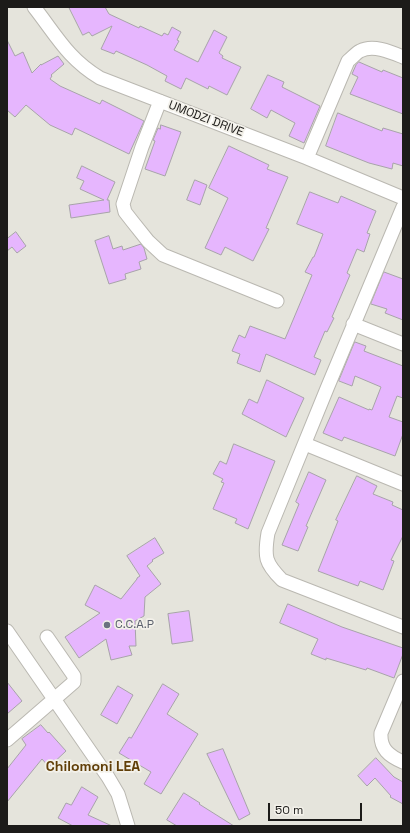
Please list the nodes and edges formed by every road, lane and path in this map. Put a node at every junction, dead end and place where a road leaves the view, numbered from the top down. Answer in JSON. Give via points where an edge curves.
{"nodes":[{"id":1,"x":34,"y":7,"type":"edge"},
{"id":2,"x":403,"y":57,"type":"edge"},
{"id":3,"x":160,"y":101,"type":"junction"},
{"id":4,"x":307,"y":158,"type":"junction"},
{"id":5,"x":403,"y":198,"type":"edge"},
{"id":6,"x":403,"y":207,"type":"edge"},
{"id":7,"x":277,"y":301,"type":"dead end"},
{"id":8,"x":353,"y":324,"type":"junction"},
{"id":9,"x":403,"y":344,"type":"edge"},
{"id":10,"x":305,"y":444,"type":"junction"},
{"id":11,"x":403,"y":484,"type":"edge"},
{"id":12,"x":403,"y":627,"type":"edge"},
{"id":13,"x":7,"y":631,"type":"edge"},
{"id":14,"x":47,"y":637,"type":"dead end"},
{"id":15,"x":403,"y":681,"type":"edge"},
{"id":16,"x":55,"y":699,"type":"junction"},
{"id":17,"x":9,"y":736,"type":"edge"},
{"id":18,"x":403,"y":762,"type":"edge"},
{"id":19,"x":128,"y":826,"type":"edge"}],
"edges":[{"from":1,"to":3,"type":"street","name":"UMODZI DRIVE","via":[[56,39],[87,70],[100,78]]},
{"from":2,"to":4,"type":"street","via":[[369,48],[360,51],[348,62]]},
{"from":3,"to":4,"type":"street","name":"UMODZI DRIVE"},
{"from":3,"to":7,"type":"street","via":[[123,204],[125,212],[163,255]]},
{"from":4,"to":5,"type":"street","name":"UMODZI DRIVE"},
{"from":6,"to":8,"type":"street"},
{"from":8,"to":9,"type":"street"},
{"from":8,"to":10,"type":"street"},
{"from":10,"to":11,"type":"street"},
{"from":10,"to":12,"type":"street","via":[[268,533],[265,550],[267,561],[282,580]]},
{"from":13,"to":16,"type":"street"},
{"from":14,"to":16,"type":"street","via":[[74,676],[74,682]]},
{"from":15,"to":18,"type":"street","via":[[381,733],[384,749],[389,755]]},
{"from":16,"to":17,"type":"street"},
{"from":16,"to":19,"type":"street","via":[[118,794]]}]}
